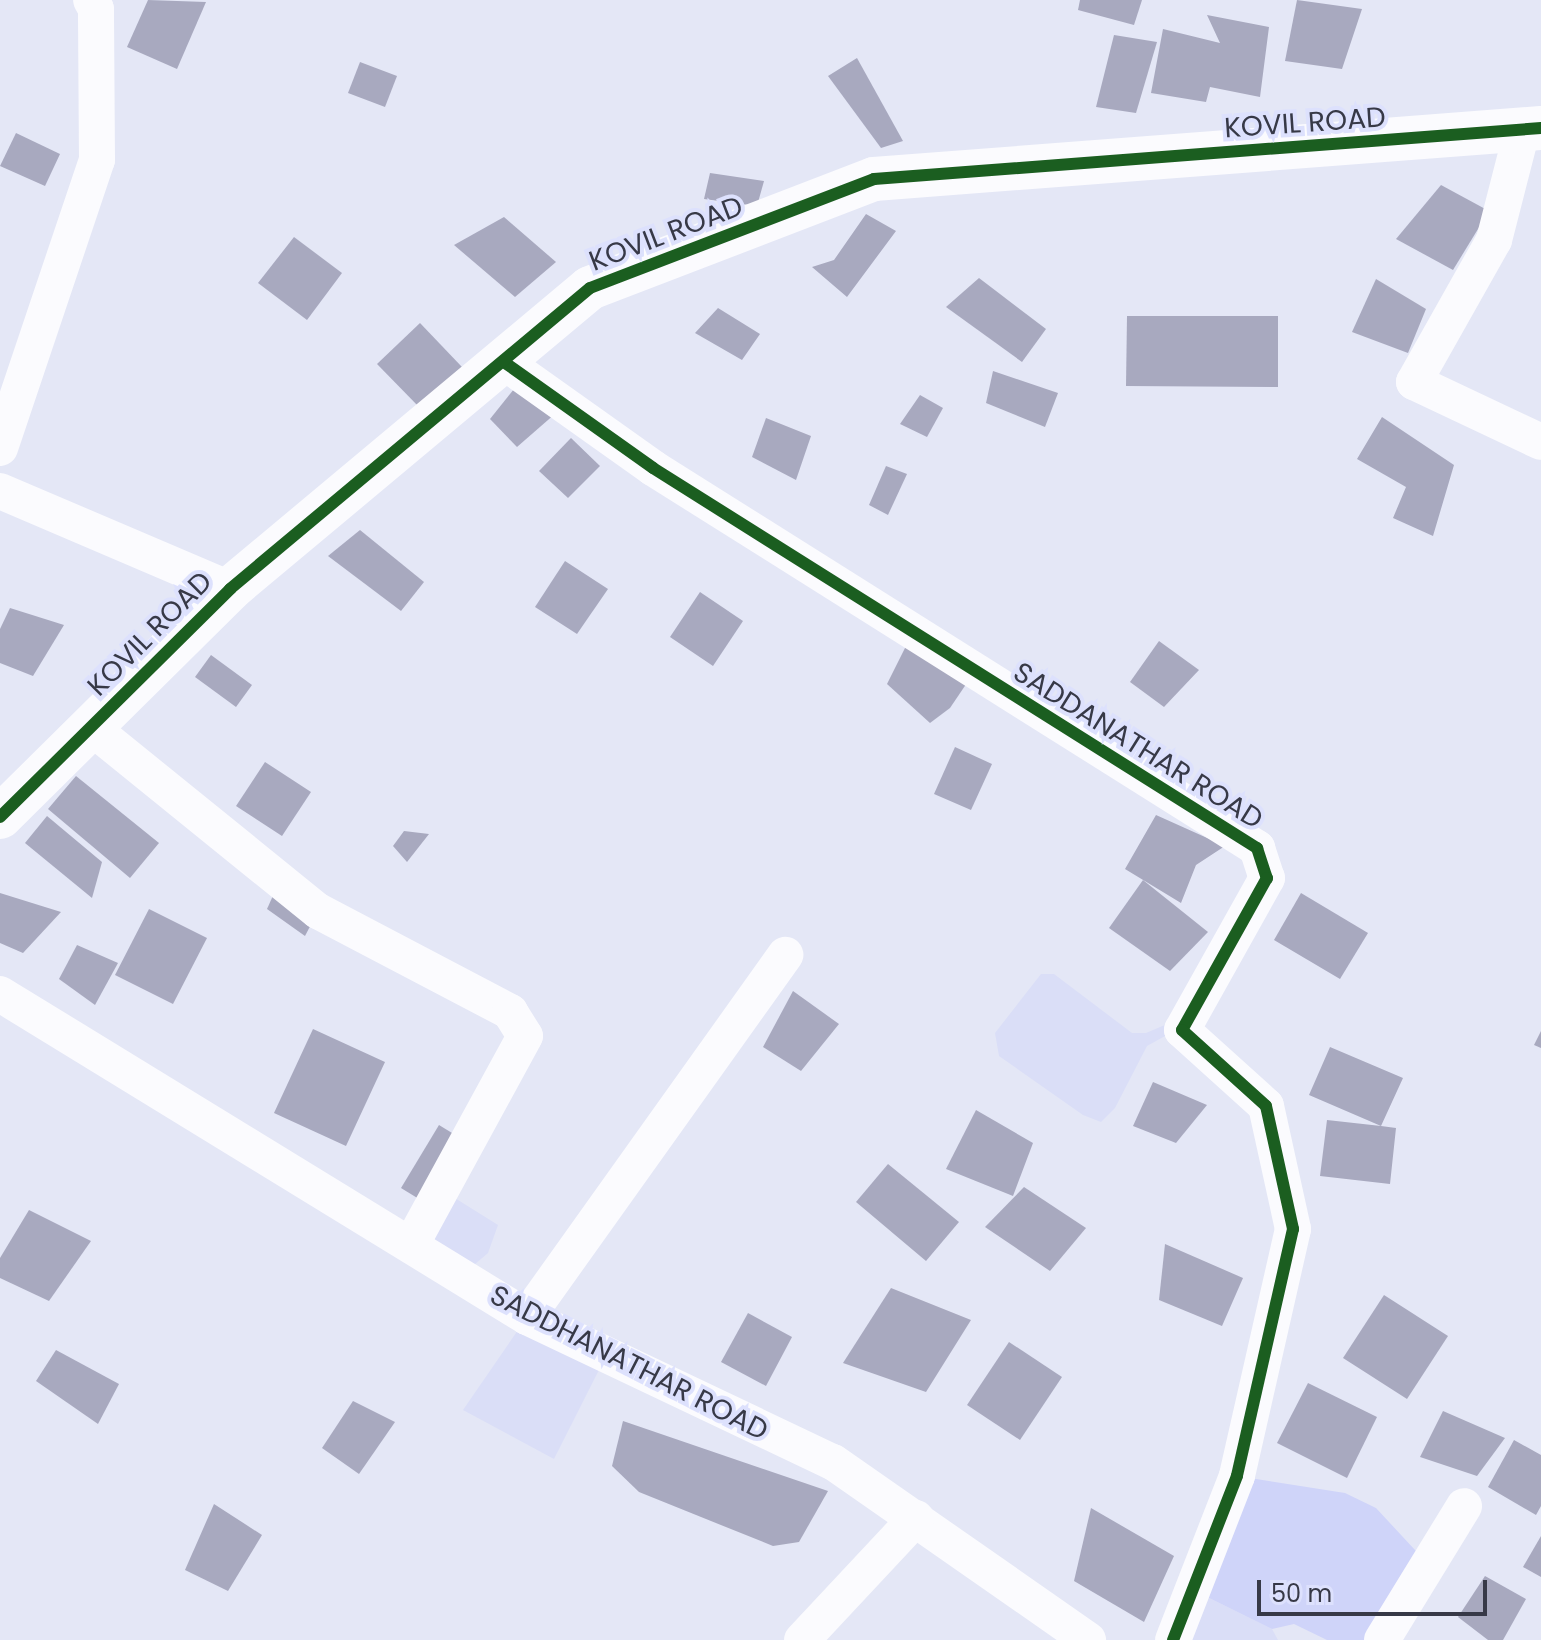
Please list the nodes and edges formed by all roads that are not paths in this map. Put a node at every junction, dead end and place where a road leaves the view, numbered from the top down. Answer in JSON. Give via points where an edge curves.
{"nodes":[{"id":1,"x":91,"y":0,"type":"edge"},
{"id":2,"x":1531,"y":129,"type":"edge"},
{"id":3,"x":504,"y":362,"type":"junction"},
{"id":4,"x":1541,"y":442,"type":"edge"},
{"id":5,"x":0,"y":448,"type":"edge"},
{"id":6,"x":0,"y":491,"type":"edge"},
{"id":7,"x":230,"y":589,"type":"junction"},
{"id":8,"x":93,"y":729,"type":"junction"},
{"id":9,"x":0,"y":818,"type":"edge"},
{"id":10,"x":785,"y":955,"type":"dead end"},
{"id":11,"x":0,"y":994,"type":"edge"},
{"id":12,"x":411,"y":1245,"type":"junction"},
{"id":13,"x":527,"y":1317,"type":"junction"},
{"id":14,"x":1464,"y":1506,"type":"dead end"},
{"id":15,"x":916,"y":1518,"type":"junction"},
{"id":16,"x":802,"y":1640,"type":"edge"},
{"id":17,"x":1088,"y":1640,"type":"edge"},
{"id":18,"x":1173,"y":1640,"type":"edge"},
{"id":19,"x":1382,"y":1640,"type":"edge"}],
"edges":[{"from":1,"to":5,"type":"street","via":[[96,9],[97,160]]},
{"from":2,"to":3,"type":"street","name":"KOVIL ROAD","via":[[874,179],[590,288]]},
{"from":2,"to":4,"type":"street","via":[[1494,240],[1414,382]]},
{"from":3,"to":7,"type":"street","name":"KOVIL ROAD"},
{"from":3,"to":18,"type":"street","name":"SADDANATHAR ROAD","via":[[653,468],[1257,848],[1267,878],[1182,1030],[1266,1106],[1293,1229],[1237,1476]]},
{"from":6,"to":7,"type":"street"},
{"from":7,"to":8,"type":"street"},
{"from":7,"to":9,"type":"street","name":"KOVIL ROAD"},
{"from":8,"to":9,"type":"street"},
{"from":8,"to":12,"type":"street","via":[[318,911],[510,1012],[525,1036]]},
{"from":10,"to":13,"type":"street"},
{"from":11,"to":12,"type":"street","name":"SADDHANATHAR ROAD"},
{"from":12,"to":13,"type":"street","name":"SADDHANATHAR ROAD"},
{"from":13,"to":15,"type":"street","name":"SADDHANATHAR ROAD","via":[[833,1462]]},
{"from":14,"to":19,"type":"street"},
{"from":15,"to":16,"type":"street"},
{"from":15,"to":17,"type":"street","name":"SADDHANATHAR ROAD"}]}
